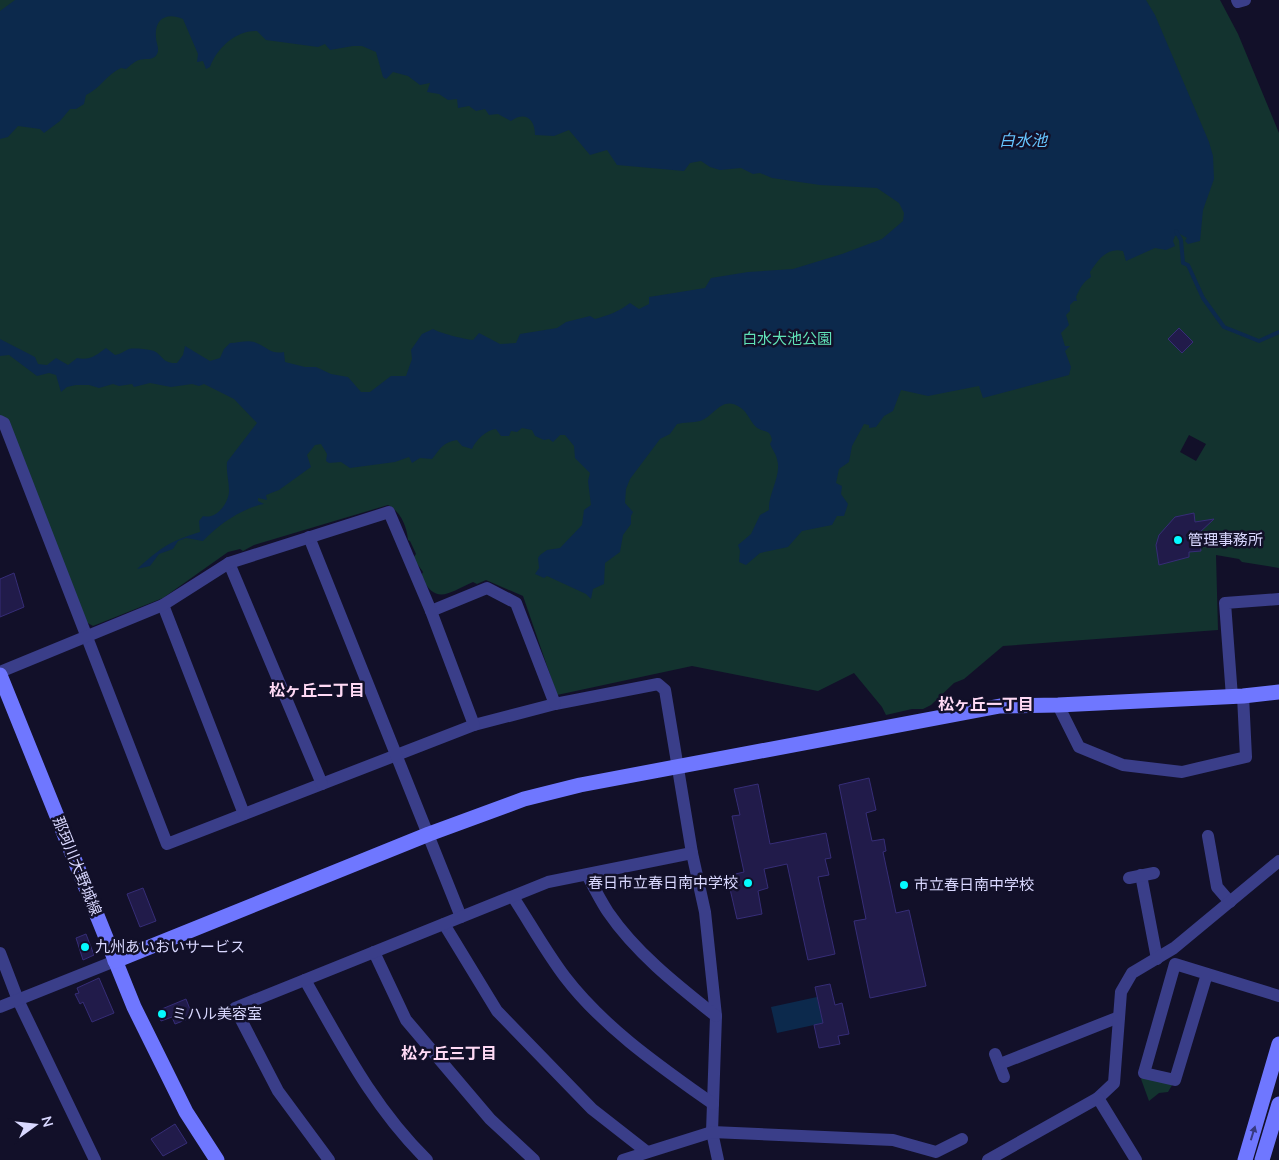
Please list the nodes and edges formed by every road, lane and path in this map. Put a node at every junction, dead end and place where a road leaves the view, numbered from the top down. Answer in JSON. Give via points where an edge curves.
{"nodes":[{"id":1,"x":1236,"y":0,"type":"edge"},
{"id":2,"x":1245,"y":0,"type":"edge"},
{"id":3,"x":0,"y":421,"type":"edge"},
{"id":4,"x":309,"y":537,"type":"junction"},
{"id":5,"x":229,"y":563,"type":"junction"},
{"id":6,"x":1279,"y":599,"type":"edge"},
{"id":7,"x":162,"y":605,"type":"junction"},
{"id":8,"x":431,"y":611,"type":"junction"},
{"id":9,"x":86,"y":638,"type":"junction"},
{"id":10,"x":0,"y":674,"type":"edge"},
{"id":11,"x":1279,"y":692,"type":"edge"},
{"id":12,"x":1238,"y":696,"type":"junction"},
{"id":13,"x":555,"y":704,"type":"junction"},
{"id":14,"x":1058,"y":706,"type":"junction"},
{"id":15,"x":474,"y":725,"type":"junction"},
{"id":16,"x":397,"y":754,"type":"junction"},
{"id":17,"x":679,"y":767,"type":"junction"},
{"id":18,"x":322,"y":784,"type":"junction"},
{"id":19,"x":244,"y":814,"type":"junction"},
{"id":20,"x":429,"y":834,"type":"junction"},
{"id":21,"x":1208,"y":836,"type":"dead end"},
{"id":22,"x":692,"y":853,"type":"junction"},
{"id":23,"x":1279,"y":861,"type":"edge"},
{"id":24,"x":587,"y":875,"type":"junction"},
{"id":25,"x":1141,"y":875,"type":"dead end"},
{"id":26,"x":513,"y":897,"type":"junction"},
{"id":27,"x":1230,"y":902,"type":"junction"},
{"id":28,"x":461,"y":918,"type":"junction"},
{"id":29,"x":444,"y":924,"type":"junction"},
{"id":30,"x":374,"y":952,"type":"junction"},
{"id":31,"x":0,"y":953,"type":"edge"},
{"id":32,"x":1157,"y":959,"type":"junction"},
{"id":33,"x":115,"y":961,"type":"junction"},
{"id":34,"x":1207,"y":974,"type":"junction"},
{"id":35,"x":305,"y":980,"type":"junction"},
{"id":36,"x":1279,"y":996,"type":"edge"},
{"id":37,"x":18,"y":1000,"type":"junction"},
{"id":38,"x":0,"y":1007,"type":"edge"},
{"id":39,"x":716,"y":1016,"type":"junction"},
{"id":40,"x":1119,"y":1017,"type":"junction"},
{"id":41,"x":1279,"y":1044,"type":"edge"},
{"id":42,"x":1004,"y":1077,"type":"dead end"},
{"id":43,"x":1098,"y":1098,"type":"junction"},
{"id":44,"x":713,"y":1104,"type":"junction"},
{"id":45,"x":1261,"y":1107,"type":"junction"},
{"id":46,"x":1278,"y":1110,"type":"edge"},
{"id":47,"x":712,"y":1132,"type":"junction"},
{"id":48,"x":962,"y":1139,"type":"dead end"},
{"id":49,"x":647,"y":1152,"type":"junction"},
{"id":50,"x":95,"y":1160,"type":"edge"},
{"id":51,"x":216,"y":1160,"type":"edge"},
{"id":52,"x":329,"y":1160,"type":"edge"},
{"id":53,"x":427,"y":1160,"type":"edge"},
{"id":54,"x":534,"y":1160,"type":"edge"},
{"id":55,"x":623,"y":1160,"type":"edge"},
{"id":56,"x":718,"y":1160,"type":"edge"},
{"id":57,"x":988,"y":1160,"type":"edge"},
{"id":58,"x":1136,"y":1160,"type":"edge"},
{"id":59,"x":1245,"y":1160,"type":"edge"},
{"id":60,"x":1262,"y":1160,"type":"edge"}],
"edges":[{"from":1,"to":2,"type":"street"},
{"from":3,"to":9,"type":"street","via":[[4,422]]},
{"from":4,"to":5,"type":"street"},
{"from":4,"to":8,"type":"street","via":[[388,512]]},
{"from":4,"to":16,"type":"street"},
{"from":5,"to":7,"type":"street"},
{"from":5,"to":18,"type":"street"},
{"from":6,"to":12,"type":"street","via":[[1225,603]]},
{"from":7,"to":9,"type":"street"},
{"from":7,"to":19,"type":"street"},
{"from":8,"to":13,"type":"street","via":[[487,588],[516,603]]},
{"from":8,"to":15,"type":"street"},
{"from":9,"to":10,"type":"street"},
{"from":9,"to":19,"type":"street","via":[[167,844]]},
{"from":10,"to":33,"type":"street","name":"那珂川大野城線"},
{"from":11,"to":12,"type":"street"},
{"from":12,"to":14,"type":"street"},
{"from":12,"to":14,"type":"street","via":[[1246,757],[1182,772],[1123,765],[1079,747]]},
{"from":13,"to":15,"type":"street"},
{"from":13,"to":17,"type":"street","via":[[658,684],[665,690]]},
{"from":14,"to":17,"type":"street","via":[[1000,706]]},
{"from":15,"to":16,"type":"street"},
{"from":16,"to":18,"type":"street"},
{"from":16,"to":20,"type":"street"},
{"from":17,"to":20,"type":"street","via":[[524,799]]},
{"from":17,"to":22,"type":"street"},
{"from":18,"to":19,"type":"street"},
{"from":20,"to":28,"type":"street"},
{"from":20,"to":33,"type":"street"},
{"from":21,"to":27,"type":"street","via":[[1217,854],[1217,887]]},
{"from":22,"to":24,"type":"street"},
{"from":22,"to":39,"type":"street","via":[[705,912]]},
{"from":23,"to":27,"type":"street"},
{"from":24,"to":26,"type":"street","via":[[548,882]]},
{"from":24,"to":39,"type":"street","via":[[608,912],[636,947],[675,984]]},
{"from":25,"to":32,"type":"street"},
{"from":26,"to":28,"type":"street"},
{"from":26,"to":44,"type":"street","via":[[565,978],[603,1018],[668,1073]]},
{"from":27,"to":32,"type":"street"},
{"from":28,"to":29,"type":"street"},
{"from":29,"to":30,"type":"street"},
{"from":29,"to":49,"type":"street","via":[[497,1011],[592,1110]]},
{"from":30,"to":35,"type":"street"},
{"from":30,"to":54,"type":"street","via":[[406,1020],[490,1119]]},
{"from":31,"to":37,"type":"street"},
{"from":32,"to":40,"type":"street","via":[[1132,974],[1121,992]]},
{"from":33,"to":37,"type":"street"},
{"from":33,"to":51,"type":"street","name":"那珂川大野城線","via":[[159,1061]]},
{"from":34,"to":34,"type":"street","via":[[1175,964],[1144,1073],[1175,1080]]},
{"from":34,"to":36,"type":"street"},
{"from":35,"to":52,"type":"street","via":[[235,1008],[278,1091]]},
{"from":35,"to":53,"type":"street","via":[[360,1078],[406,1139]]},
{"from":37,"to":38,"type":"street"},
{"from":37,"to":50,"type":"street"},
{"from":39,"to":44,"type":"street"},
{"from":40,"to":42,"type":"street","via":[[998,1059]]},
{"from":40,"to":43,"type":"street","via":[[1114,1083]]},
{"from":41,"to":45,"type":"street"},
{"from":43,"to":57,"type":"street"},
{"from":43,"to":58,"type":"street"},
{"from":44,"to":47,"type":"street"},
{"from":45,"to":46,"type":"street"},
{"from":59,"to":45,"type":"street","one_way":true},
{"from":46,"to":60,"type":"street"},
{"from":47,"to":48,"type":"street","via":[[893,1140],[936,1152]]},
{"from":47,"to":49,"type":"street"},
{"from":47,"to":56,"type":"street"},
{"from":49,"to":55,"type":"street"}]}
